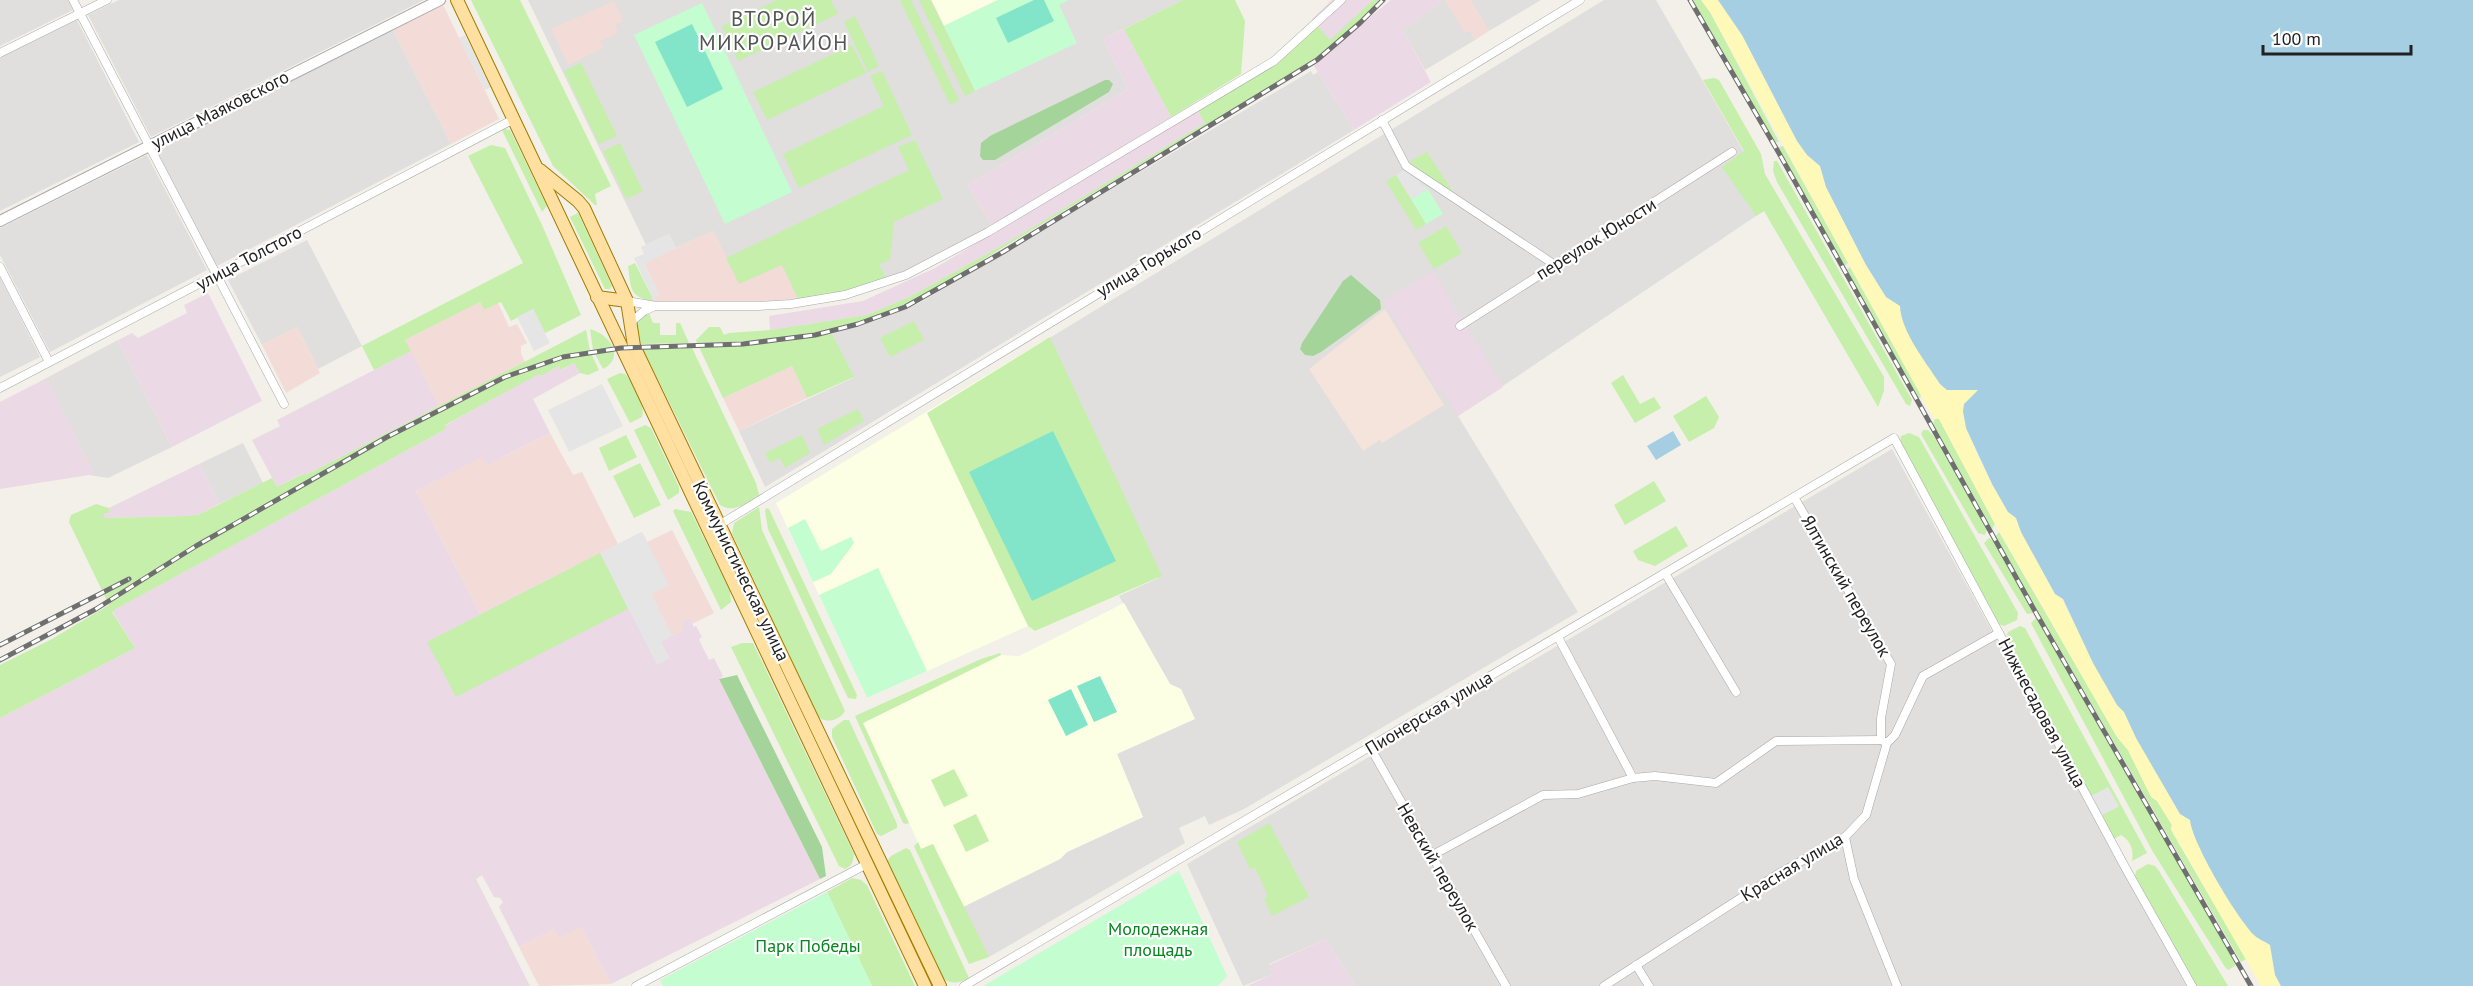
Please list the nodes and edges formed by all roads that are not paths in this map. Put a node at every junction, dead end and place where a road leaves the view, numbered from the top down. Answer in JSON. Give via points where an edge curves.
{"nodes":[{"id":1,"x":73,"y":0,"type":"edge"},
{"id":2,"x":107,"y":0,"type":"edge"},
{"id":3,"x":440,"y":0,"type":"edge"},
{"id":4,"x":457,"y":0,"type":"edge"},
{"id":5,"x":1341,"y":0,"type":"edge"},
{"id":6,"x":1580,"y":0,"type":"edge"},
{"id":7,"x":80,"y":13,"type":"junction"},
{"id":8,"x":0,"y":53,"type":"edge"},
{"id":9,"x":514,"y":119,"type":"junction"},
{"id":10,"x":1382,"y":120,"type":"junction"},
{"id":11,"x":149,"y":146,"type":"junction"},
{"id":12,"x":1732,"y":152,"type":"dead end"},
{"id":13,"x":537,"y":167,"type":"junction"},
{"id":14,"x":578,"y":201,"type":"junction"},
{"id":15,"x":557,"y":210,"type":"junction"},
{"id":16,"x":0,"y":221,"type":"edge"},
{"id":17,"x":1555,"y":265,"type":"junction"},
{"id":18,"x":0,"y":267,"type":"edge"},
{"id":19,"x":217,"y":274,"type":"junction"},
{"id":20,"x":597,"y":297,"type":"junction"},
{"id":21,"x":627,"y":301,"type":"junction"},
{"id":22,"x":656,"y":306,"type":"junction"},
{"id":23,"x":630,"y":323,"type":"junction"},
{"id":24,"x":1460,"y":326,"type":"dead end"},
{"id":25,"x":49,"y":362,"type":"junction"},
{"id":26,"x":0,"y":388,"type":"edge"},
{"id":27,"x":284,"y":404,"type":"dead end"},
{"id":28,"x":1894,"y":438,"type":"joint"},
{"id":29,"x":1794,"y":497,"type":"junction"},
{"id":30,"x":719,"y":525,"type":"junction"},
{"id":31,"x":1665,"y":573,"type":"junction"},
{"id":32,"x":1999,"y":633,"type":"junction"},
{"id":33,"x":1558,"y":637,"type":"junction"},
{"id":34,"x":1736,"y":692,"type":"dead end"},
{"id":35,"x":1884,"y":742,"type":"junction"},
{"id":36,"x":1370,"y":747,"type":"junction"},
{"id":37,"x":1633,"y":778,"type":"junction"},
{"id":38,"x":1845,"y":837,"type":"junction"},
{"id":39,"x":1431,"y":855,"type":"junction"},
{"id":40,"x":867,"y":864,"type":"junction"},
{"id":41,"x":1636,"y":966,"type":"junction"},
{"id":42,"x":636,"y":986,"type":"edge"},
{"id":43,"x":925,"y":986,"type":"edge"},
{"id":44,"x":940,"y":986,"type":"edge"},
{"id":45,"x":964,"y":986,"type":"edge"},
{"id":46,"x":1506,"y":986,"type":"edge"},
{"id":47,"x":1604,"y":986,"type":"edge"},
{"id":48,"x":1649,"y":986,"type":"edge"},
{"id":49,"x":1897,"y":986,"type":"edge"},
{"id":50,"x":2192,"y":986,"type":"edge"}],
"edges":[{"from":1,"to":7,"type":"street"},
{"from":2,"to":7,"type":"street"},
{"from":3,"to":11,"type":"street","name":"улица Маяковского"},
{"from":4,"to":9,"type":"main road","name":"Коммунистическая улица"},
{"from":5,"to":22,"type":"street","via":[[1274,61],[988,232],[906,275],[855,293],[806,302]]},
{"from":6,"to":10,"type":"street","name":"улица Горького"},
{"from":7,"to":8,"type":"street"},
{"from":7,"to":11,"type":"street"},
{"from":9,"to":13,"type":"main road","name":"Коммунистическая улица"},
{"from":9,"to":19,"type":"street","name":"улица Толстого"},
{"from":10,"to":17,"type":"street","via":[[1406,166]]},
{"from":10,"to":30,"type":"street","name":"улица Горького"},
{"from":11,"to":16,"type":"street","name":"улица Маяковского"},
{"from":11,"to":19,"type":"street"},
{"from":12,"to":17,"type":"street","name":"переулок Юности"},
{"from":13,"to":14,"type":"main road","name":"Коммунистическая улица"},
{"from":13,"to":15,"type":"main road","name":"Коммунистическая улица"},
{"from":14,"to":15,"type":"main road"},
{"from":14,"to":21,"type":"main road","name":"Коммунистическая улица"},
{"from":15,"to":20,"type":"main road","name":"Коммунистическая улица"},
{"from":17,"to":24,"type":"street","name":"переулок Юности"},
{"from":18,"to":25,"type":"street"},
{"from":19,"to":25,"type":"street","name":"улица Толстого"},
{"from":19,"to":27,"type":"street"},
{"from":20,"to":21,"type":"main road"},
{"from":20,"to":40,"type":"main road","name":"Коммунистическая улица"},
{"from":21,"to":22,"type":"street"},
{"from":21,"to":23,"type":"main road","name":"Коммунистическая улица"},
{"from":22,"to":23,"type":"street"},
{"from":23,"to":30,"type":"main road","name":"Коммунистическая улица","via":[[634,346]]},
{"from":25,"to":26,"type":"street","name":"улица Толстого"},
{"from":28,"to":29,"type":"street","name":"Пионерская улица"},
{"from":28,"to":32,"type":"street","name":"Нижнесадовая улица"},
{"from":29,"to":31,"type":"street","name":"Пионерская улица"},
{"from":29,"to":35,"type":"street","name":"Ялтинский переулок","via":[[1891,664],[1881,718]]},
{"from":30,"to":44,"type":"main road","name":"Коммунистическая улица"},
{"from":31,"to":33,"type":"street","name":"Пионерская улица"},
{"from":31,"to":34,"type":"street"},
{"from":32,"to":35,"type":"street","name":"Красная улица","via":[[1923,676],[1895,735]]},
{"from":32,"to":50,"type":"street","name":"Нижнесадовая улица"},
{"from":33,"to":36,"type":"street","name":"Пионерская улица"},
{"from":33,"to":37,"type":"street"},
{"from":35,"to":37,"type":"street","via":[[1776,741],[1716,783],[1655,776]]},
{"from":35,"to":38,"type":"street","name":"Красная улица","via":[[1866,814]]},
{"from":36,"to":39,"type":"street","name":"Невский переулок"},
{"from":36,"to":45,"type":"street","name":"Пионерская улица"},
{"from":37,"to":39,"type":"street","via":[[1578,794],[1543,795]]},
{"from":38,"to":41,"type":"street","name":"Красная улица","via":[[1778,874]]},
{"from":38,"to":49,"type":"street","via":[[1859,894]]},
{"from":39,"to":46,"type":"street","name":"Невский переулок"},
{"from":40,"to":42,"type":"street"},
{"from":40,"to":43,"type":"main road","name":"Коммунистическая улица"},
{"from":41,"to":47,"type":"street","name":"Красная улица"},
{"from":41,"to":48,"type":"street"}]}
